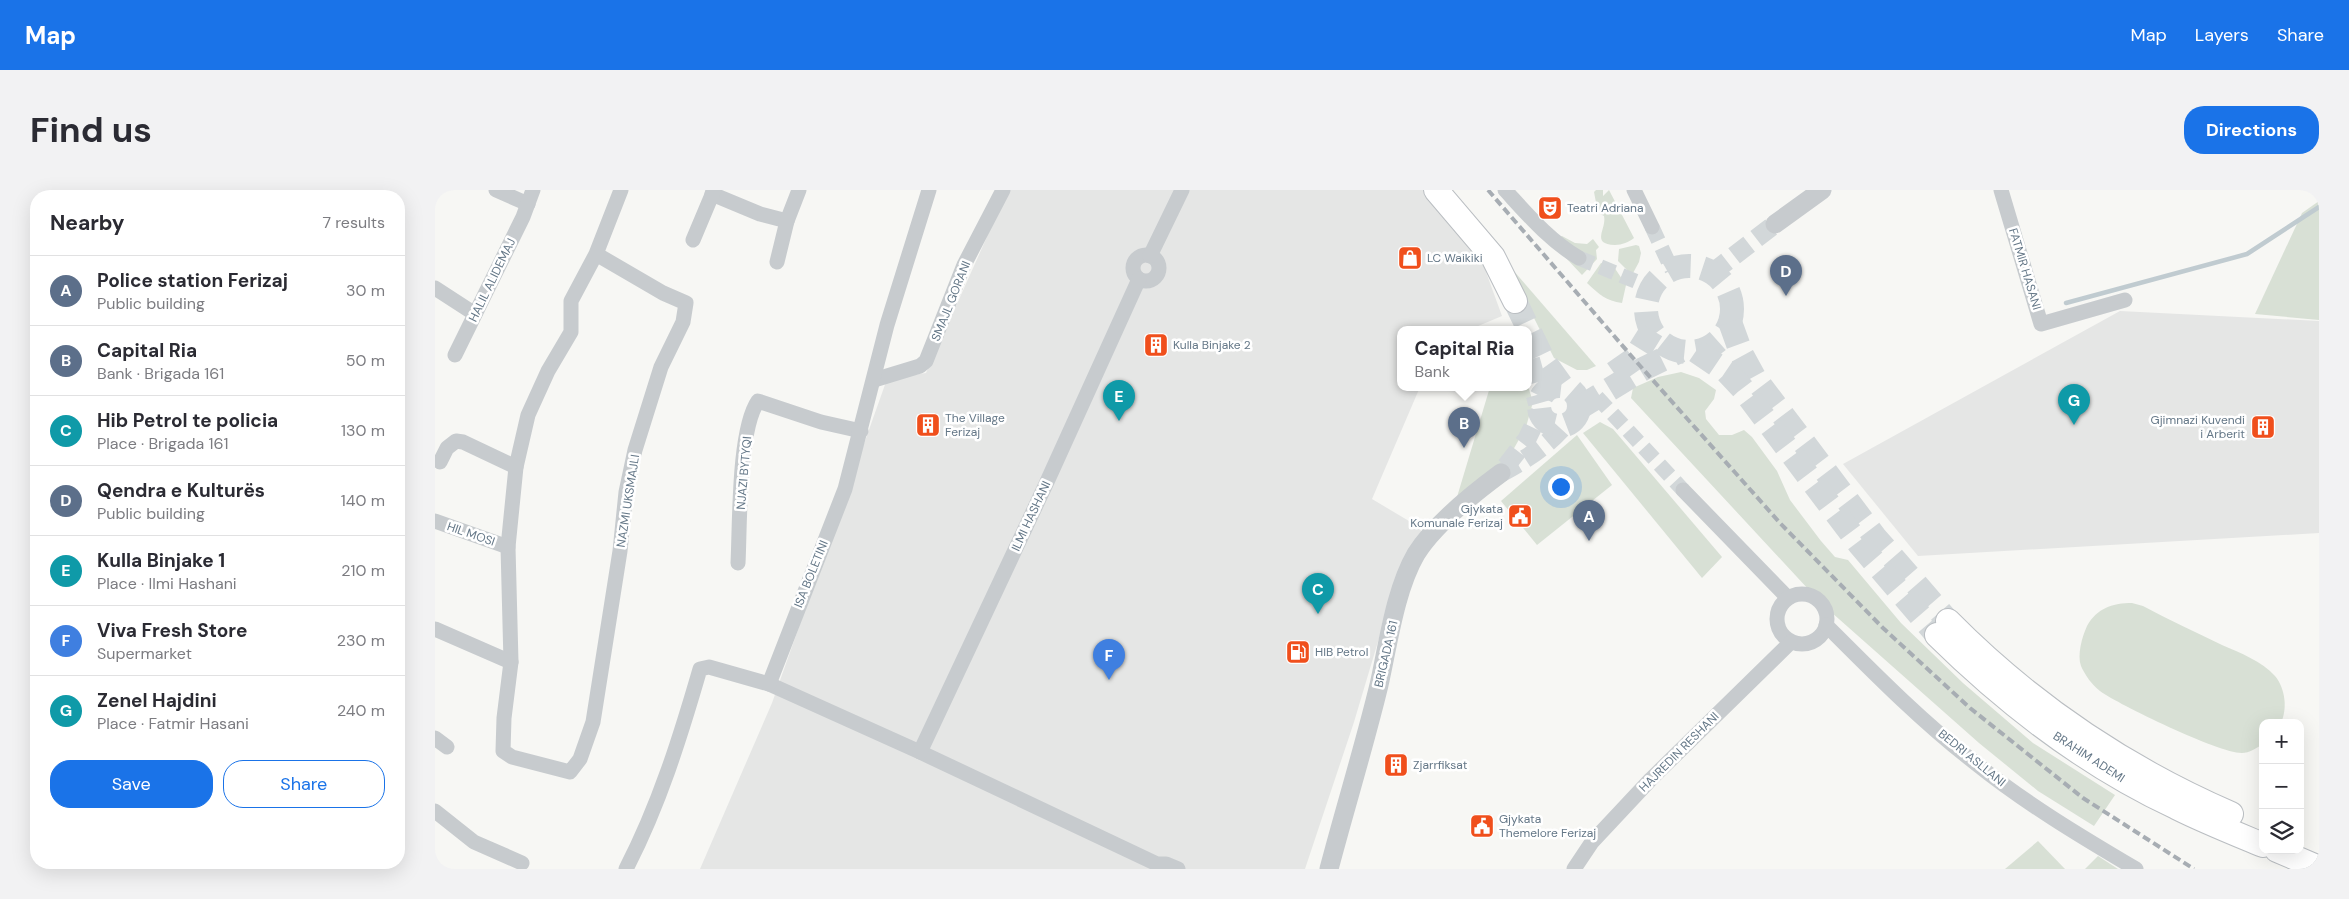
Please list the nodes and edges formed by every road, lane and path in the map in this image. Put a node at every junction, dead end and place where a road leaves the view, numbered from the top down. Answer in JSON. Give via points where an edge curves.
{"nodes":[{"id":1,"x":496,"y":190,"type":"edge"},
{"id":2,"x":621,"y":190,"type":"edge"},
{"id":3,"x":799,"y":190,"type":"edge"},
{"id":4,"x":929,"y":190,"type":"edge"},
{"id":5,"x":1003,"y":190,"type":"edge"},
{"id":6,"x":1182,"y":190,"type":"edge"},
{"id":7,"x":1436,"y":190,"type":"edge"},
{"id":8,"x":1505,"y":190,"type":"edge"},
{"id":9,"x":1634,"y":190,"type":"edge"},
{"id":10,"x":1822,"y":190,"type":"edge"},
{"id":11,"x":2001,"y":190,"type":"edge"},
{"id":12,"x":713,"y":192,"type":"edge"},
{"id":13,"x":530,"y":197,"type":"edge"},
{"id":14,"x":787,"y":221,"type":"junction"},
{"id":15,"x":1775,"y":224,"type":"tunnel mouth"},
{"id":16,"x":1652,"y":226,"type":"tunnel mouth"},
{"id":17,"x":693,"y":240,"type":"dead end"},
{"id":18,"x":596,"y":254,"type":"junction"},
{"id":19,"x":1579,"y":258,"type":"tunnel mouth"},
{"id":20,"x":777,"y":262,"type":"dead end"},
{"id":21,"x":435,"y":288,"type":"edge"},
{"id":22,"x":1515,"y":300,"type":"tunnel mouth"},
{"id":23,"x":2125,"y":300,"type":"dead end"},
{"id":24,"x":475,"y":314,"type":"junction"},
{"id":25,"x":455,"y":355,"type":"dead end"},
{"id":26,"x":874,"y":380,"type":"junction"},
{"id":27,"x":861,"y":431,"type":"junction"},
{"id":28,"x":440,"y":462,"type":"dead end"},
{"id":29,"x":516,"y":467,"type":"junction"},
{"id":30,"x":1501,"y":473,"type":"tunnel mouth"},
{"id":31,"x":1683,"y":490,"type":"tunnel mouth"},
{"id":32,"x":435,"y":521,"type":"edge"},
{"id":33,"x":507,"y":547,"type":"junction"},
{"id":34,"x":738,"y":564,"type":"dead end"},
{"id":35,"x":1788,"y":598,"type":"junction"},
{"id":36,"x":1826,"y":625,"type":"junction"},
{"id":37,"x":435,"y":629,"type":"edge"},
{"id":38,"x":1791,"y":642,"type":"junction"},
{"id":39,"x":511,"y":662,"type":"junction"},
{"id":40,"x":769,"y":684,"type":"junction"},
{"id":41,"x":920,"y":752,"type":"junction"},
{"id":42,"x":435,"y":811,"type":"edge"},
{"id":43,"x":2259,"y":826,"type":"edge"},
{"id":44,"x":2259,"y":843,"type":"edge"},
{"id":45,"x":2304,"y":845,"type":"edge"},
{"id":46,"x":2319,"y":850,"type":"edge"},
{"id":47,"x":2286,"y":854,"type":"edge"},
{"id":48,"x":522,"y":863,"type":"dead end"},
{"id":49,"x":2319,"y":868,"type":"edge"},
{"id":50,"x":625,"y":869,"type":"edge"},
{"id":51,"x":1178,"y":869,"type":"edge"},
{"id":52,"x":1329,"y":869,"type":"edge"},
{"id":53,"x":1574,"y":869,"type":"edge"},
{"id":54,"x":2136,"y":869,"type":"edge"}],
"edges":[{"from":1,"to":13,"type":"street","name":"HALIL ALIDEMAJ"},
{"from":2,"to":18,"type":"street"},
{"from":3,"to":14,"type":"street"},
{"from":4,"to":26,"type":"street","name":"ISA BOLETINI","via":[[887,324]]},
{"from":5,"to":26,"type":"street","name":"SMAJL GORANI","via":[[965,266],[926,361],[920,366]]},
{"from":6,"to":41,"type":"street","name":"ILMI HASHANI","via":[[1150,256],[1139,257],[1134,262],[1134,273],[1139,278]]},
{"from":7,"to":22,"type":"main road","via":[[1493,257]]},
{"from":8,"to":19,"type":"street","via":[[1541,230]]},
{"from":9,"to":16,"type":"street"},
{"from":10,"to":15,"type":"street"},
{"from":11,"to":23,"type":"street","name":"FATMIR HASANI","via":[[2041,324]]},
{"from":12,"to":14,"type":"street","via":[[760,214]]},
{"from":12,"to":17,"type":"street"},
{"from":13,"to":24,"type":"street","name":"HALIL ALIDEMAJ"},
{"from":14,"to":20,"type":"street"},
{"from":18,"to":29,"type":"street","via":[[571,301],[571,332],[547,371],[528,414]]},
{"from":18,"to":39,"type":"street","name":"NAZMI UKSMAJLI","via":[[686,303],[683,322],[661,367],[635,450],[593,722],[580,759],[570,772],[513,757],[503,751]]},
{"from":21,"to":24,"type":"street"},
{"from":24,"to":25,"type":"street","name":"HALIL ALIDEMAJ"},
{"from":26,"to":27,"type":"street","name":"ISA BOLETINI"},
{"from":27,"to":34,"type":"street","name":"NJAZI BYTYQI","via":[[821,422],[758,401],[752,410],[743,456]]},
{"from":27,"to":40,"type":"street","name":"ISA BOLETINI","via":[[845,489]]},
{"from":28,"to":29,"type":"street","via":[[455,441]]},
{"from":29,"to":33,"type":"street"},
{"from":30,"to":52,"type":"street","name":"BRIGADA 161","via":[[1438,528],[1417,552],[1411,565],[1392,625]]},
{"from":31,"to":35,"type":"street"},
{"from":32,"to":33,"type":"street","name":"HIL MOSI"},
{"from":33,"to":39,"type":"street"},
{"from":35,"to":36,"type":"street","via":[[1804,594],[1813,596],[1824,609]]},
{"from":35,"to":38,"type":"street","via":[[1778,612],[1777,621],[1779,629]]},
{"from":36,"to":38,"type":"street","via":[[1816,639]]},
{"from":36,"to":54,"type":"street","name":"BEDRI ASLLANI","via":[[1896,694],[1974,762],[2059,823]]},
{"from":37,"to":39,"type":"street"},
{"from":38,"to":53,"type":"street","name":"HAJREDIN RESHANI","via":[[1651,780],[1592,842]]},
{"from":40,"to":41,"type":"street"},
{"from":40,"to":50,"type":"street","via":[[709,667],[700,669],[675,755],[642,837]]},
{"from":41,"to":51,"type":"street","via":[[1157,864]]},
{"from":42,"to":48,"type":"street","via":[[474,842]]},
{"from":43,"to":44,"type":"main road","name":"BRAHIM ADEMI","via":[[2175,788],[2107,749],[1943,628],[1995,690],[2061,740],[2174,807]]},
{"from":45,"to":46,"type":"main road"},
{"from":47,"to":49,"type":"main road"}]}
